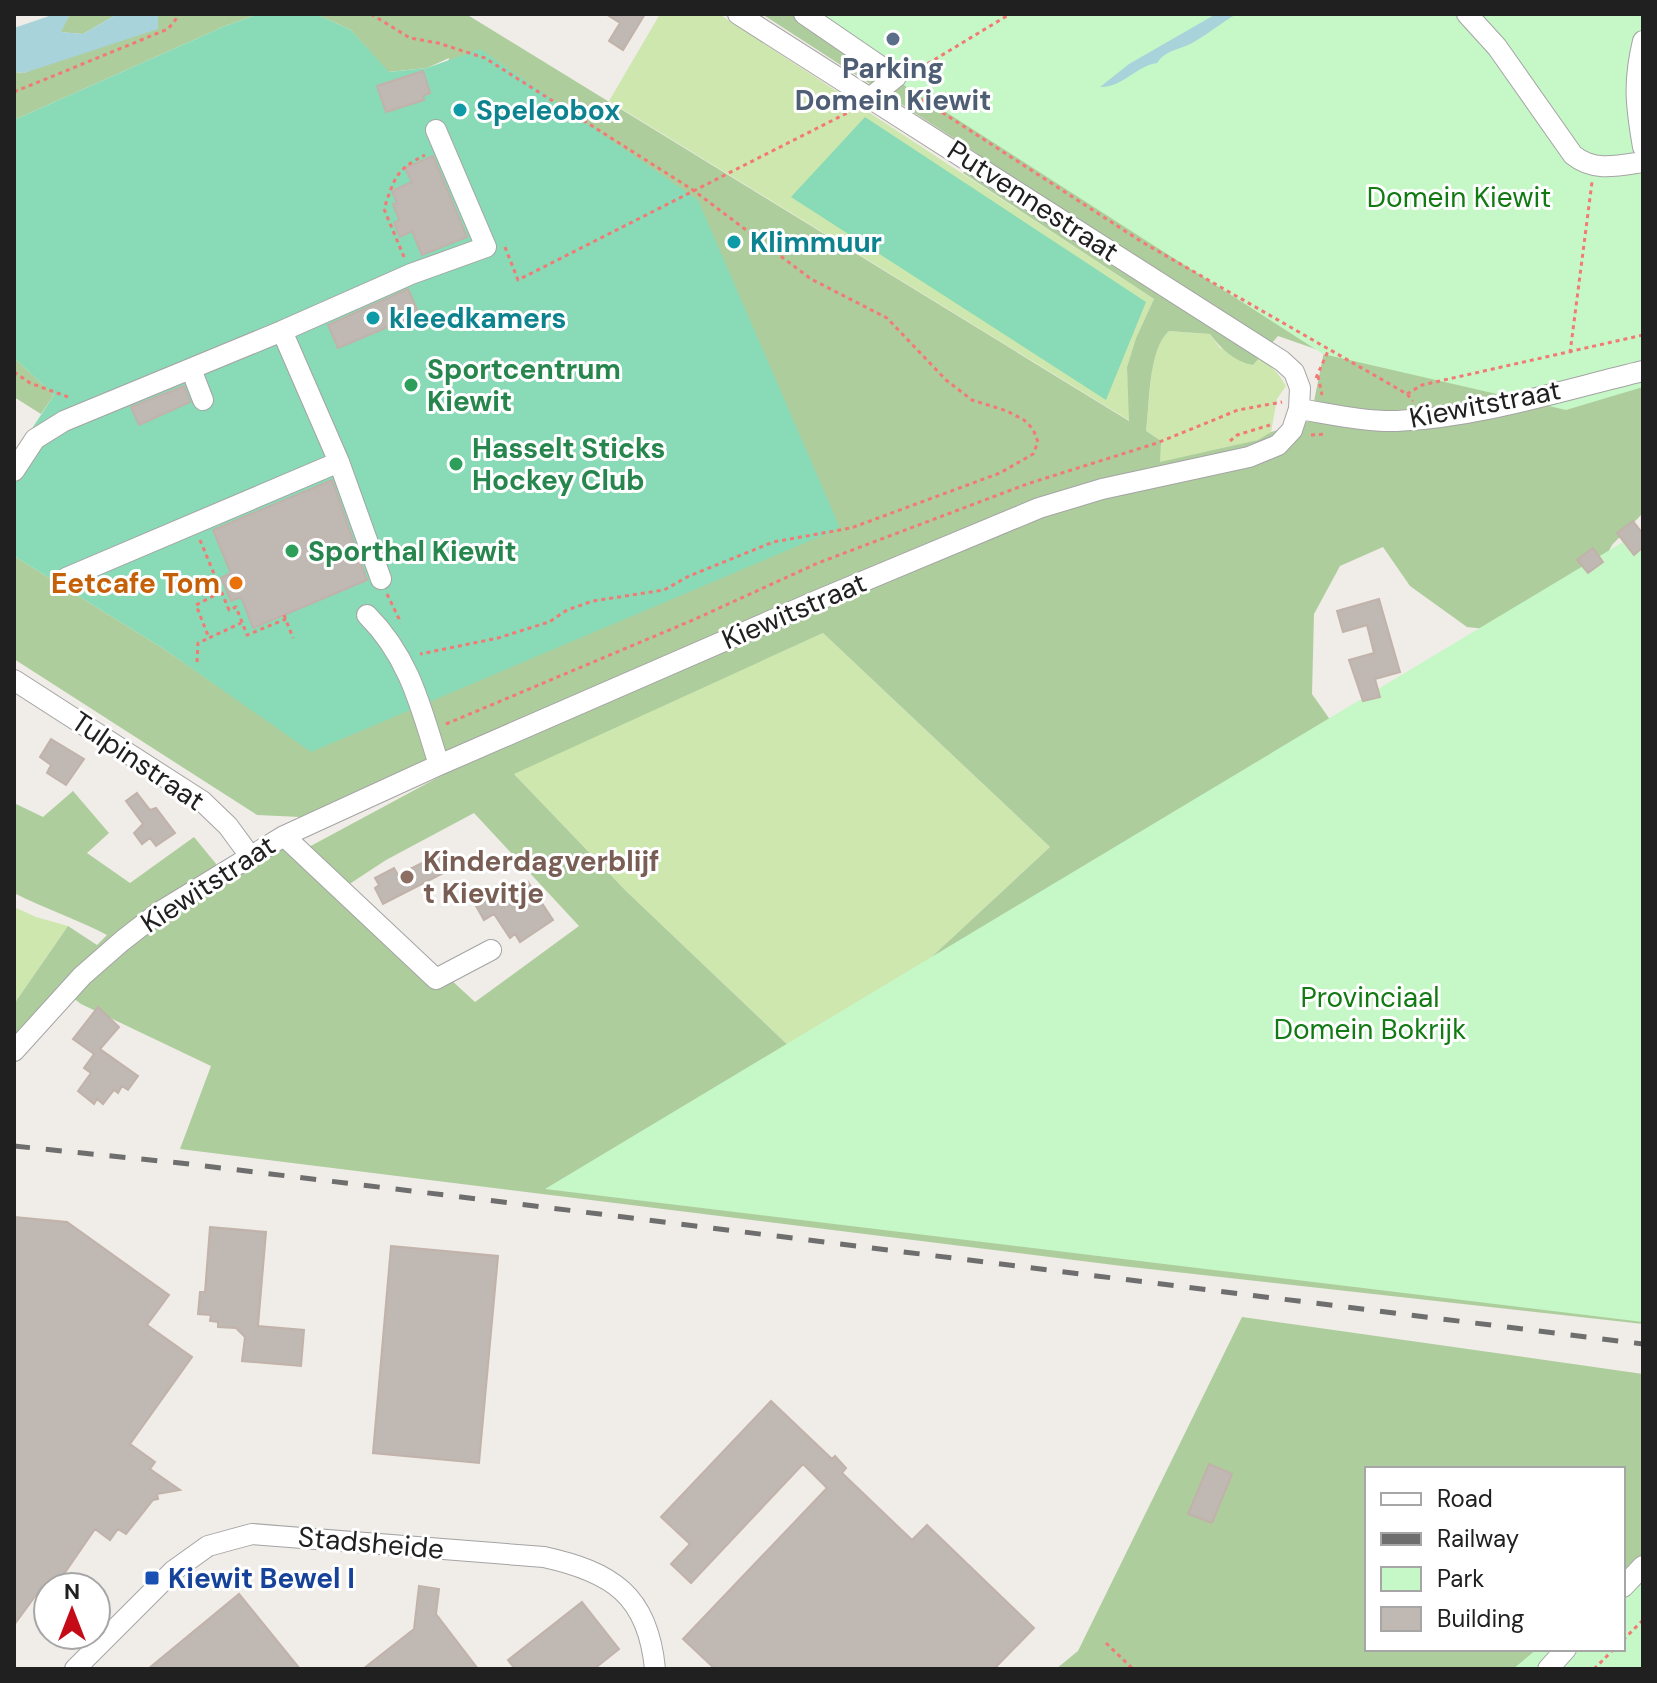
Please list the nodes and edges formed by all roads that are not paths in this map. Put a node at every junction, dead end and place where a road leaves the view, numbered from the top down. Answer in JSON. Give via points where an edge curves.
{"nodes":[{"id":1,"x":738,"y":14,"type":"edge"},
{"id":2,"x":804,"y":14,"type":"edge"},
{"id":3,"x":1467,"y":14,"type":"edge"},
{"id":4,"x":1643,"y":41,"type":"edge"},
{"id":5,"x":880,"y":93,"type":"junction"},
{"id":6,"x":440,"y":138,"type":"road end"},
{"id":7,"x":1643,"y":147,"type":"edge"},
{"id":8,"x":1643,"y":162,"type":"edge"},
{"id":9,"x":282,"y":331,"type":"junction"},
{"id":10,"x":191,"y":369,"type":"junction"},
{"id":11,"x":1643,"y":371,"type":"edge"},
{"id":12,"x":203,"y":400,"type":"dead end"},
{"id":13,"x":1286,"y":404,"type":"junction"},
{"id":14,"x":339,"y":462,"type":"junction"},
{"id":15,"x":14,"y":471,"type":"edge"},
{"id":16,"x":66,"y":578,"type":"dead end"},
{"id":17,"x":381,"y":579,"type":"road end"},
{"id":18,"x":367,"y":615,"type":"dead end"},
{"id":19,"x":14,"y":680,"type":"edge"},
{"id":20,"x":439,"y":765,"type":"junction"},
{"id":21,"x":284,"y":836,"type":"junction"},
{"id":22,"x":250,"y":856,"type":"junction"},
{"id":23,"x":491,"y":950,"type":"dead end"},
{"id":24,"x":14,"y":1051,"type":"edge"},
{"id":25,"x":1643,"y":1566,"type":"edge"},
{"id":26,"x":1625,"y":1585,"type":"edge"},
{"id":27,"x":1564,"y":1651,"type":"edge"},
{"id":28,"x":75,"y":1669,"type":"edge"},
{"id":29,"x":655,"y":1669,"type":"edge"},
{"id":30,"x":1548,"y":1669,"type":"edge"}],
"edges":[{"from":1,"to":5,"type":"street","name":"Putvennestraat"},
{"from":2,"to":5,"type":"street","via":[[896,77]]},
{"from":3,"to":8,"type":"street","via":[[1497,47],[1573,155],[1585,165],[1604,168]]},
{"from":4,"to":7,"type":"street","via":[[1635,72]]},
{"from":5,"to":13,"type":"street","name":"Putvennestraat","via":[[1282,361],[1300,388]]},
{"from":6,"to":9,"type":"street","via":[[486,247]]},
{"from":9,"to":10,"type":"street"},
{"from":9,"to":14,"type":"street"},
{"from":10,"to":12,"type":"street"},
{"from":10,"to":15,"type":"street","via":[[64,421],[35,439]]},
{"from":11,"to":13,"type":"street","name":"Kiewitstraat","via":[[1485,408],[1394,421]]},
{"from":13,"to":20,"type":"street","name":"Kiewitstraat","via":[[1292,430],[1266,451],[1039,508]]},
{"from":14,"to":16,"type":"street"},
{"from":14,"to":17,"type":"street"},
{"from":18,"to":20,"type":"street","via":[[388,636],[410,675]]},
{"from":19,"to":22,"type":"street","name":"Tulpinstraat","via":[[202,801]]},
{"from":20,"to":21,"type":"street","name":"Kiewitstraat"},
{"from":21,"to":22,"type":"street","name":"Kiewitstraat"},
{"from":21,"to":23,"type":"street","via":[[436,979]]},
{"from":22,"to":24,"type":"street","name":"Kiewitstraat","via":[[122,941],[82,976]]},
{"from":25,"to":26,"type":"street"},
{"from":27,"to":30,"type":"street"},
{"from":28,"to":29,"type":"street","name":"Stadsheide","via":[[173,1571],[208,1546],[252,1534],[544,1557],[582,1566],[618,1588],[644,1618]]}]}
